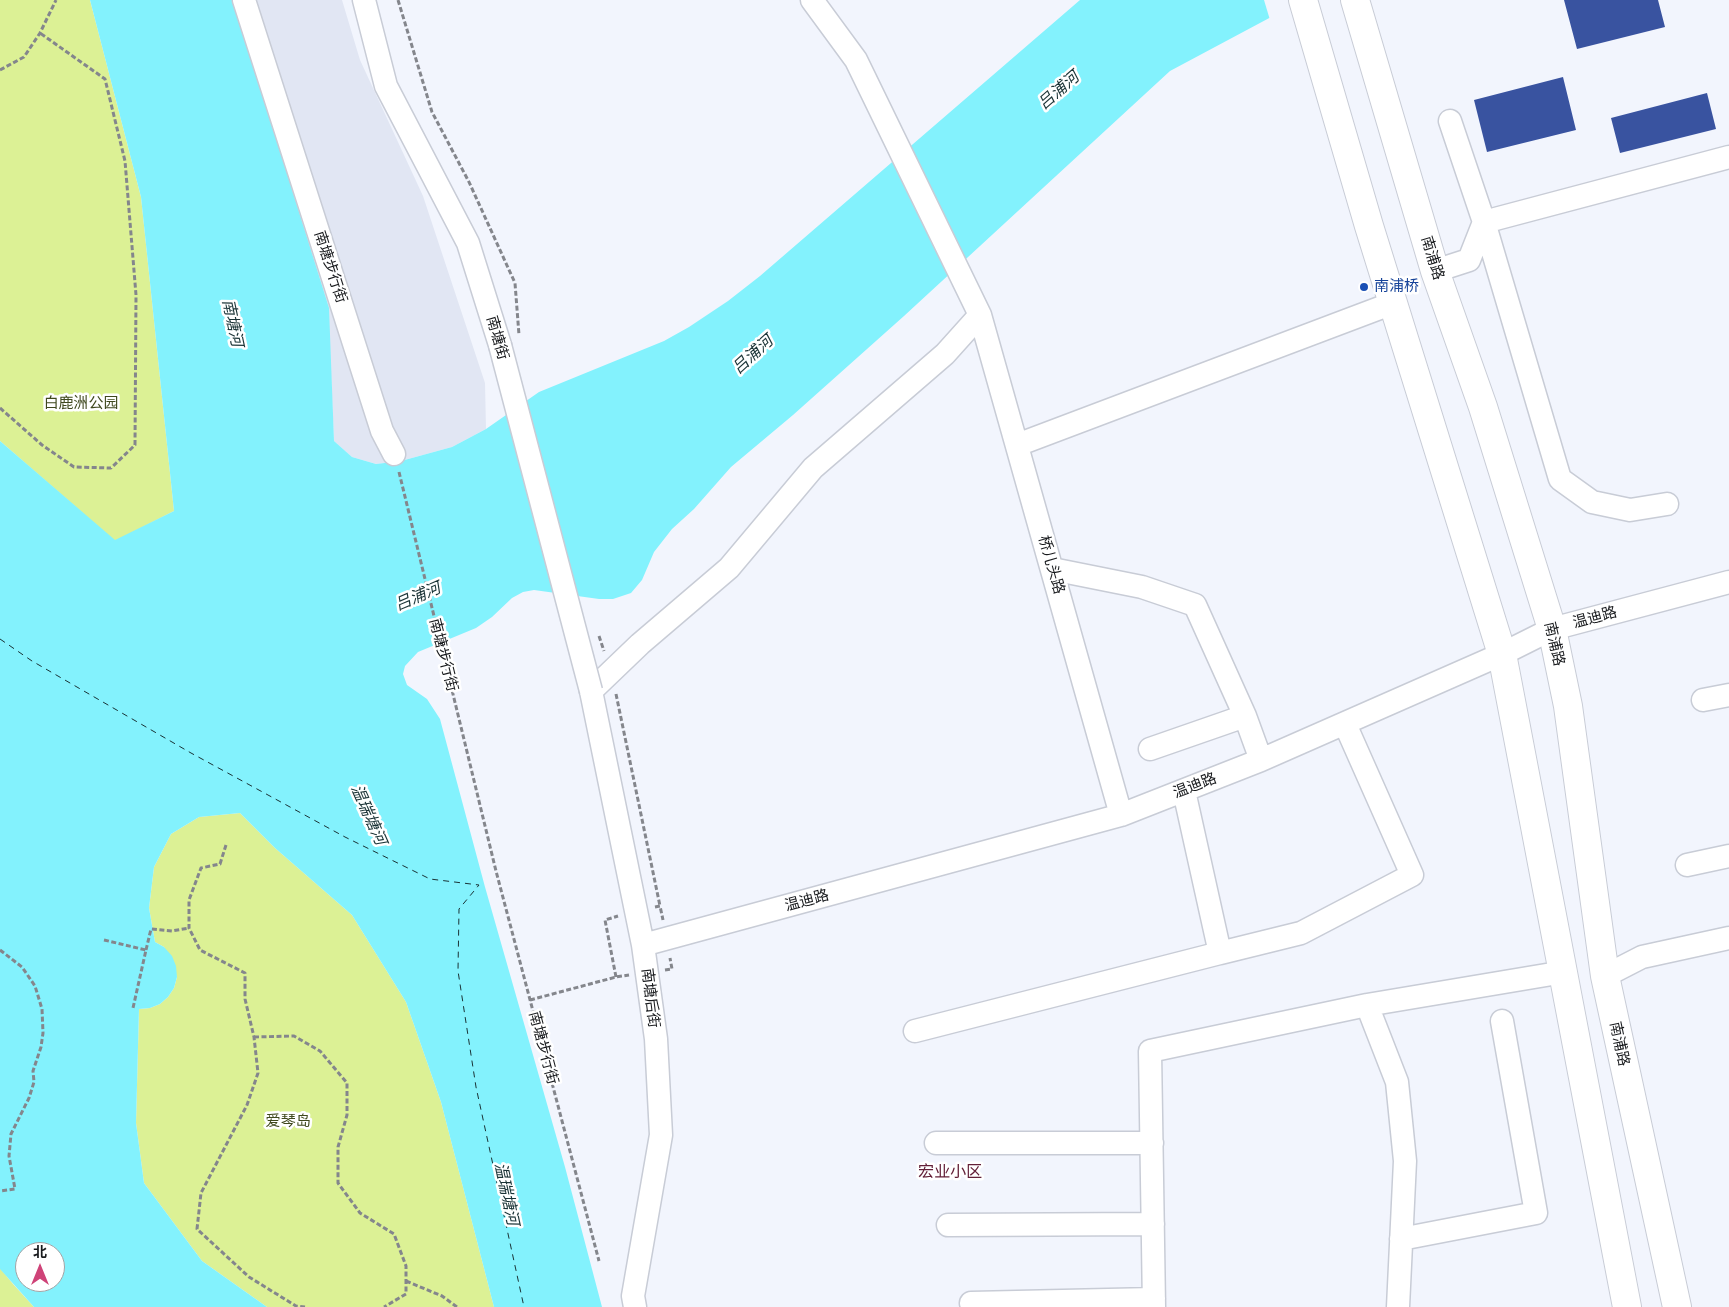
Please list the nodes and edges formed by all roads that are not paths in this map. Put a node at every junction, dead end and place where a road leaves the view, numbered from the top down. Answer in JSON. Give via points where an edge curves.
{"nodes":[{"id":1,"x":244,"y":0,"type":"edge"},
{"id":2,"x":364,"y":0,"type":"edge"},
{"id":3,"x":812,"y":0,"type":"edge"},
{"id":4,"x":1357,"y":7,"type":"edge"},
{"id":5,"x":1306,"y":12,"type":"edge"},
{"id":6,"x":1450,"y":121,"type":"dead end"},
{"id":7,"x":1729,"y":157,"type":"edge"},
{"id":8,"x":1484,"y":222,"type":"junction"},
{"id":9,"x":1435,"y":271,"type":"junction"},
{"id":10,"x":1393,"y":303,"type":"junction"},
{"id":11,"x":980,"y":315,"type":"junction"},
{"id":12,"x":1017,"y":445,"type":"junction"},
{"id":13,"x":394,"y":454,"type":"road end"},
{"id":14,"x":1667,"y":504,"type":"dead end"},
{"id":15,"x":1052,"y":569,"type":"junction"},
{"id":16,"x":1729,"y":582,"type":"edge"},
{"id":17,"x":1552,"y":629,"type":"junction"},
{"id":18,"x":1502,"y":654,"type":"junction"},
{"id":19,"x":591,"y":691,"type":"junction"},
{"id":20,"x":1729,"y":695,"type":"edge"},
{"id":21,"x":1704,"y":700,"type":"dead end"},
{"id":22,"x":1245,"y":716,"type":"junction"},
{"id":23,"x":1345,"y":724,"type":"junction"},
{"id":24,"x":1150,"y":749,"type":"dead end"},
{"id":25,"x":1262,"y":760,"type":"junction"},
{"id":26,"x":1184,"y":790,"type":"junction"},
{"id":27,"x":1121,"y":815,"type":"junction"},
{"id":28,"x":1729,"y":856,"type":"edge"},
{"id":29,"x":1687,"y":865,"type":"dead end"},
{"id":30,"x":1729,"y":938,"type":"edge"},
{"id":31,"x":644,"y":945,"type":"junction"},
{"id":32,"x":1220,"y":953,"type":"junction"},
{"id":33,"x":1564,"y":972,"type":"junction"},
{"id":34,"x":1605,"y":976,"type":"junction"},
{"id":35,"x":1367,"y":1005,"type":"junction"},
{"id":36,"x":1502,"y":1021,"type":"dead end"},
{"id":37,"x":915,"y":1031,"type":"dead end"},
{"id":38,"x":936,"y":1142,"type":"dead end"},
{"id":39,"x":1152,"y":1142,"type":"junction"},
{"id":40,"x":1153,"y":1224,"type":"junction"},
{"id":41,"x":948,"y":1225,"type":"dead end"},
{"id":42,"x":1401,"y":1239,"type":"junction"},
{"id":43,"x":971,"y":1303,"type":"dead end"},
{"id":44,"x":1154,"y":1303,"type":"edge"},
{"id":45,"x":635,"y":1307,"type":"edge"},
{"id":46,"x":1398,"y":1307,"type":"edge"},
{"id":47,"x":1627,"y":1307,"type":"edge"},
{"id":48,"x":1677,"y":1307,"type":"edge"}],
"edges":[{"from":1,"to":13,"type":"street","name":"南塘步行街","via":[[382,431]]},
{"from":2,"to":19,"type":"street","name":"南塘街","bridge":true,"via":[[386,86],[468,243],[501,348]]},
{"from":3,"to":11,"type":"street","name":"桥儿头路","via":[[856,60]]},
{"from":4,"to":9,"type":"main road","name":"南浦路"},
{"from":5,"to":10,"type":"main road"},
{"from":6,"to":8,"type":"street"},
{"from":7,"to":8,"type":"street"},
{"from":8,"to":9,"type":"street","via":[[1469,260]]},
{"from":8,"to":14,"type":"street","via":[[1560,479],[1592,502],[1630,510]]},
{"from":9,"to":17,"type":"main road","name":"南浦路","via":[[1483,407]]},
{"from":10,"to":12,"type":"street"},
{"from":10,"to":18,"type":"main road"},
{"from":11,"to":12,"type":"street","name":"桥儿头路"},
{"from":11,"to":19,"type":"street","via":[[945,354],[813,468],[729,568]]},
{"from":12,"to":15,"type":"street","name":"桥儿头路"},
{"from":15,"to":22,"type":"street","via":[[1142,587],[1195,605]]},
{"from":15,"to":27,"type":"street","name":"桥儿头路"},
{"from":16,"to":17,"type":"street","name":"温迪路"},
{"from":17,"to":18,"type":"street","name":"温迪路"},
{"from":17,"to":34,"type":"main road","name":"南浦路","via":[[1568,706]]},
{"from":18,"to":23,"type":"street","name":"温迪路"},
{"from":18,"to":33,"type":"main road"},
{"from":19,"to":31,"type":"street","name":"南塘后街"},
{"from":20,"to":21,"type":"street"},
{"from":22,"to":24,"type":"street"},
{"from":22,"to":25,"type":"street"},
{"from":23,"to":25,"type":"street","name":"温迪路"},
{"from":23,"to":32,"type":"street","via":[[1412,875],[1301,933]]},
{"from":25,"to":26,"type":"street","name":"温迪路"},
{"from":26,"to":27,"type":"street","name":"温迪路"},
{"from":26,"to":32,"type":"street"},
{"from":27,"to":31,"type":"street","name":"温迪路"},
{"from":28,"to":29,"type":"street"},
{"from":30,"to":34,"type":"street","via":[[1642,957]]},
{"from":31,"to":45,"type":"street","name":"南塘后街","via":[[656,1039],[661,1135],[633,1296]]},
{"from":32,"to":37,"type":"street"},
{"from":33,"to":35,"type":"street"},
{"from":33,"to":47,"type":"main road"},
{"from":34,"to":48,"type":"main road","name":"南浦路"},
{"from":35,"to":39,"type":"street","via":[[1150,1051]]},
{"from":35,"to":42,"type":"street","via":[[1397,1082],[1405,1161]]},
{"from":36,"to":42,"type":"street","via":[[1536,1213]]},
{"from":38,"to":39,"type":"street"},
{"from":39,"to":40,"type":"street"},
{"from":40,"to":41,"type":"street"},
{"from":40,"to":44,"type":"street"},
{"from":42,"to":46,"type":"street"},
{"from":43,"to":44,"type":"street"}]}
